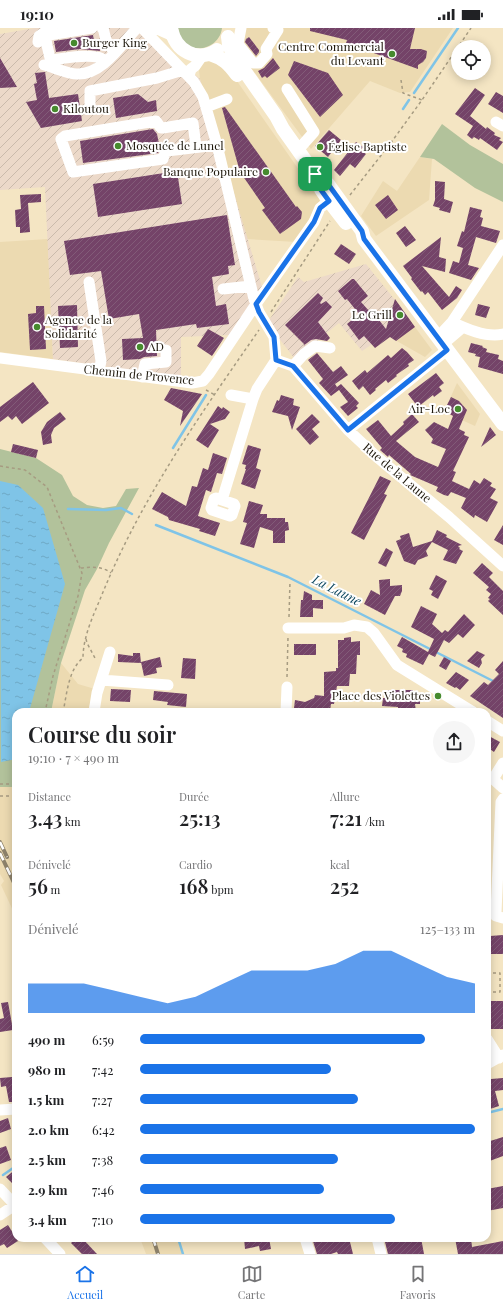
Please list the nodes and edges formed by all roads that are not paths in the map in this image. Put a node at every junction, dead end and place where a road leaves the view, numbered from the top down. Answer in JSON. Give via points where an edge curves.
{"nodes":[{"id":1,"x":51,"y":28,"type":"edge"},
{"id":2,"x":92,"y":28,"type":"edge"},
{"id":3,"x":102,"y":28,"type":"edge"},
{"id":4,"x":109,"y":28,"type":"edge"},
{"id":5,"x":146,"y":28,"type":"edge"},
{"id":6,"x":241,"y":28,"type":"edge"},
{"id":7,"x":276,"y":29,"type":"edge"},
{"id":8,"x":172,"y":32,"type":"edge"},
{"id":9,"x":229,"y":32,"type":"edge"},
{"id":10,"x":38,"y":42,"type":"dead end"},
{"id":11,"x":112,"y":48,"type":"junction"},
{"id":12,"x":184,"y":50,"type":"junction"},
{"id":13,"x":206,"y":55,"type":"junction"},
{"id":14,"x":106,"y":61,"type":"junction"},
{"id":15,"x":44,"y":64,"type":"dead end"},
{"id":16,"x":188,"y":72,"type":"junction"},
{"id":17,"x":287,"y":89,"type":"dead end"},
{"id":18,"x":227,"y":99,"type":"dead end"},
{"id":19,"x":206,"y":107,"type":"junction"},
{"id":20,"x":90,"y":109,"type":"dead end"},
{"id":21,"x":283,"y":129,"type":"junction"},
{"id":22,"x":217,"y":145,"type":"junction"},
{"id":23,"x":196,"y":147,"type":"junction"},
{"id":24,"x":298,"y":150,"type":"junction"},
{"id":25,"x":315,"y":174,"type":"junction"},
{"id":26,"x":329,"y":201,"type":"junction"},
{"id":27,"x":364,"y":239,"type":"junction"},
{"id":28,"x":503,"y":245,"type":"edge"},
{"id":29,"x":90,"y":282,"type":"dead end"},
{"id":30,"x":251,"y":286,"type":"junction"},
{"id":31,"x":223,"y":289,"type":"dead end"},
{"id":32,"x":256,"y":304,"type":"junction"},
{"id":33,"x":452,"y":322,"type":"junction"},
{"id":34,"x":463,"y":327,"type":"junction"},
{"id":35,"x":503,"y":334,"type":"edge"},
{"id":36,"x":443,"y":343,"type":"junction"},
{"id":37,"x":330,"y":348,"type":"dead end"},
{"id":38,"x":166,"y":350,"type":"dead end"},
{"id":39,"x":0,"y":358,"type":"edge"},
{"id":40,"x":276,"y":360,"type":"junction"},
{"id":41,"x":293,"y":366,"type":"junction"},
{"id":42,"x":99,"y":371,"type":"junction"},
{"id":43,"x":142,"y":377,"type":"junction"},
{"id":44,"x":231,"y":395,"type":"dead end"},
{"id":45,"x":253,"y":399,"type":"junction"},
{"id":46,"x":498,"y":410,"type":"edge"},
{"id":47,"x":503,"y":424,"type":"edge"},
{"id":48,"x":348,"y":430,"type":"junction"},
{"id":49,"x":222,"y":500,"type":"dead end"},
{"id":50,"x":503,"y":566,"type":"edge"},
{"id":51,"x":288,"y":628,"type":"road end"},
{"id":52,"x":110,"y":652,"type":"dead end"},
{"id":53,"x":102,"y":677,"type":"junction"},
{"id":54,"x":168,"y":685,"type":"dead end"},
{"id":55,"x":287,"y":687,"type":"road end"},
{"id":56,"x":95,"y":708,"type":"edge"},
{"id":57,"x":286,"y":708,"type":"edge"},
{"id":58,"x":467,"y":708,"type":"edge"},
{"id":59,"x":491,"y":724,"type":"edge"},
{"id":60,"x":503,"y":731,"type":"edge"},
{"id":61,"x":503,"y":763,"type":"edge"},
{"id":62,"x":491,"y":777,"type":"edge"},
{"id":63,"x":491,"y":779,"type":"edge"},
{"id":64,"x":503,"y":788,"type":"edge"},
{"id":65,"x":503,"y":799,"type":"edge"},
{"id":66,"x":492,"y":882,"type":"edge"},
{"id":67,"x":503,"y":918,"type":"edge"},
{"id":68,"x":491,"y":1045,"type":"edge"},
{"id":69,"x":501,"y":1057,"type":"edge"},
{"id":70,"x":491,"y":1062,"type":"edge"},
{"id":71,"x":12,"y":1109,"type":"edge"},
{"id":72,"x":0,"y":1110,"type":"edge"},
{"id":73,"x":0,"y":1189,"type":"edge"},
{"id":74,"x":12,"y":1203,"type":"edge"},
{"id":75,"x":12,"y":1208,"type":"edge"},
{"id":76,"x":0,"y":1215,"type":"edge"},
{"id":77,"x":49,"y":1242,"type":"edge"},
{"id":78,"x":306,"y":1242,"type":"edge"},
{"id":79,"x":378,"y":1242,"type":"edge"},
{"id":80,"x":60,"y":1254,"type":"edge"},
{"id":81,"x":310,"y":1254,"type":"edge"},
{"id":82,"x":381,"y":1254,"type":"edge"}],
"edges":[{"from":1,"to":10,"type":"street","via":[[39,36]]},
{"from":2,"to":14,"type":"street","via":[[49,35],[46,40],[50,58],[52,60],[84,55],[103,58]]},
{"from":3,"to":11,"type":"street"},
{"from":4,"to":11,"type":"street"},
{"from":5,"to":8,"type":"street"},
{"from":5,"to":11,"type":"street"},
{"from":5,"to":16,"type":"street"},
{"from":6,"to":7,"type":"street","via":[[238,44],[253,63],[259,63],[267,54],[266,48]]},
{"from":8,"to":12,"type":"main road","via":[[177,44]]},
{"from":9,"to":13,"type":"main road","via":[[221,47]]},
{"from":9,"to":21,"type":"main road","via":[[229,45],[234,56]]},
{"from":11,"to":14,"type":"street"},
{"from":12,"to":13,"type":"main road","via":[[196,55]]},
{"from":12,"to":16,"type":"street"},
{"from":13,"to":16,"type":"street"},
{"from":13,"to":21,"type":"main road","via":[[226,61],[271,119]]},
{"from":14,"to":15,"type":"street","via":[[92,72],[76,74]]},
{"from":16,"to":19,"type":"street"},
{"from":16,"to":20,"type":"street","via":[[90,91]]},
{"from":17,"to":24,"type":"street","via":[[314,132]]},
{"from":18,"to":19,"type":"street"},
{"from":19,"to":22,"type":"street"},
{"from":21,"to":24,"type":"main road"},
{"from":22,"to":23,"type":"street"},
{"from":22,"to":30,"type":"street"},
{"from":23,"to":23,"type":"street","via":[[167,151],[163,158],[73,172],[61,139],[65,136],[156,122],[161,128],[193,123]]},
{"from":24,"to":25,"type":"main road"},
{"from":25,"to":26,"type":"main road","via":[[321,190]]},
{"from":25,"to":27,"type":"main road","via":[[328,184],[362,231]]},
{"from":26,"to":27,"type":"main road","via":[[356,235]]},
{"from":26,"to":32,"type":"street","name":"Chemin de Provence","via":[[320,208],[314,222]]},
{"from":27,"to":36,"type":"main road"},
{"from":28,"to":33,"type":"street"},
{"from":29,"to":42,"type":"street","via":[[101,361]]},
{"from":30,"to":31,"type":"street"},
{"from":30,"to":32,"type":"street"},
{"from":32,"to":40,"type":"street","via":[[274,337]]},
{"from":32,"to":43,"type":"street","name":"Chemin de Provence","via":[[203,381],[192,383]]},
{"from":33,"to":34,"type":"street"},
{"from":33,"to":36,"type":"street"},
{"from":34,"to":35,"type":"street","via":[[492,335]]},
{"from":34,"to":36,"type":"street"},
{"from":36,"to":46,"type":"main road"},
{"from":36,"to":48,"type":"street"},
{"from":37,"to":41,"type":"street","via":[[315,346]]},
{"from":38,"to":43,"type":"street","via":[[166,362],[145,364]]},
{"from":39,"to":42,"type":"street","name":"Chemin de Provence"},
{"from":40,"to":41,"type":"street","name":"Rue de la Laune"},
{"from":40,"to":45,"type":"street"},
{"from":41,"to":48,"type":"street","name":"Rue de la Laune"},
{"from":42,"to":43,"type":"street","name":"Chemin de Provence"},
{"from":44,"to":45,"type":"street"},
{"from":45,"to":49,"type":"street"},
{"from":46,"to":47,"type":"main road"},
{"from":48,"to":50,"type":"street","name":"Rue de la Laune"},
{"from":51,"to":58,"type":"street","via":[[367,627],[397,665]]},
{"from":52,"to":53,"type":"street"},
{"from":53,"to":54,"type":"street"},
{"from":53,"to":56,"type":"street"},
{"from":55,"to":57,"type":"street"},
{"from":59,"to":60,"type":"street"},
{"from":61,"to":62,"type":"street"},
{"from":63,"to":64,"type":"street"},
{"from":65,"to":66,"type":"street"},
{"from":66,"to":67,"type":"street","via":[[496,916]]},
{"from":68,"to":69,"type":"street"},
{"from":69,"to":70,"type":"street"},
{"from":71,"to":72,"type":"street"},
{"from":73,"to":74,"type":"street"},
{"from":75,"to":76,"type":"street"},
{"from":77,"to":80,"type":"street"},
{"from":78,"to":81,"type":"street"},
{"from":79,"to":82,"type":"street"}]}
